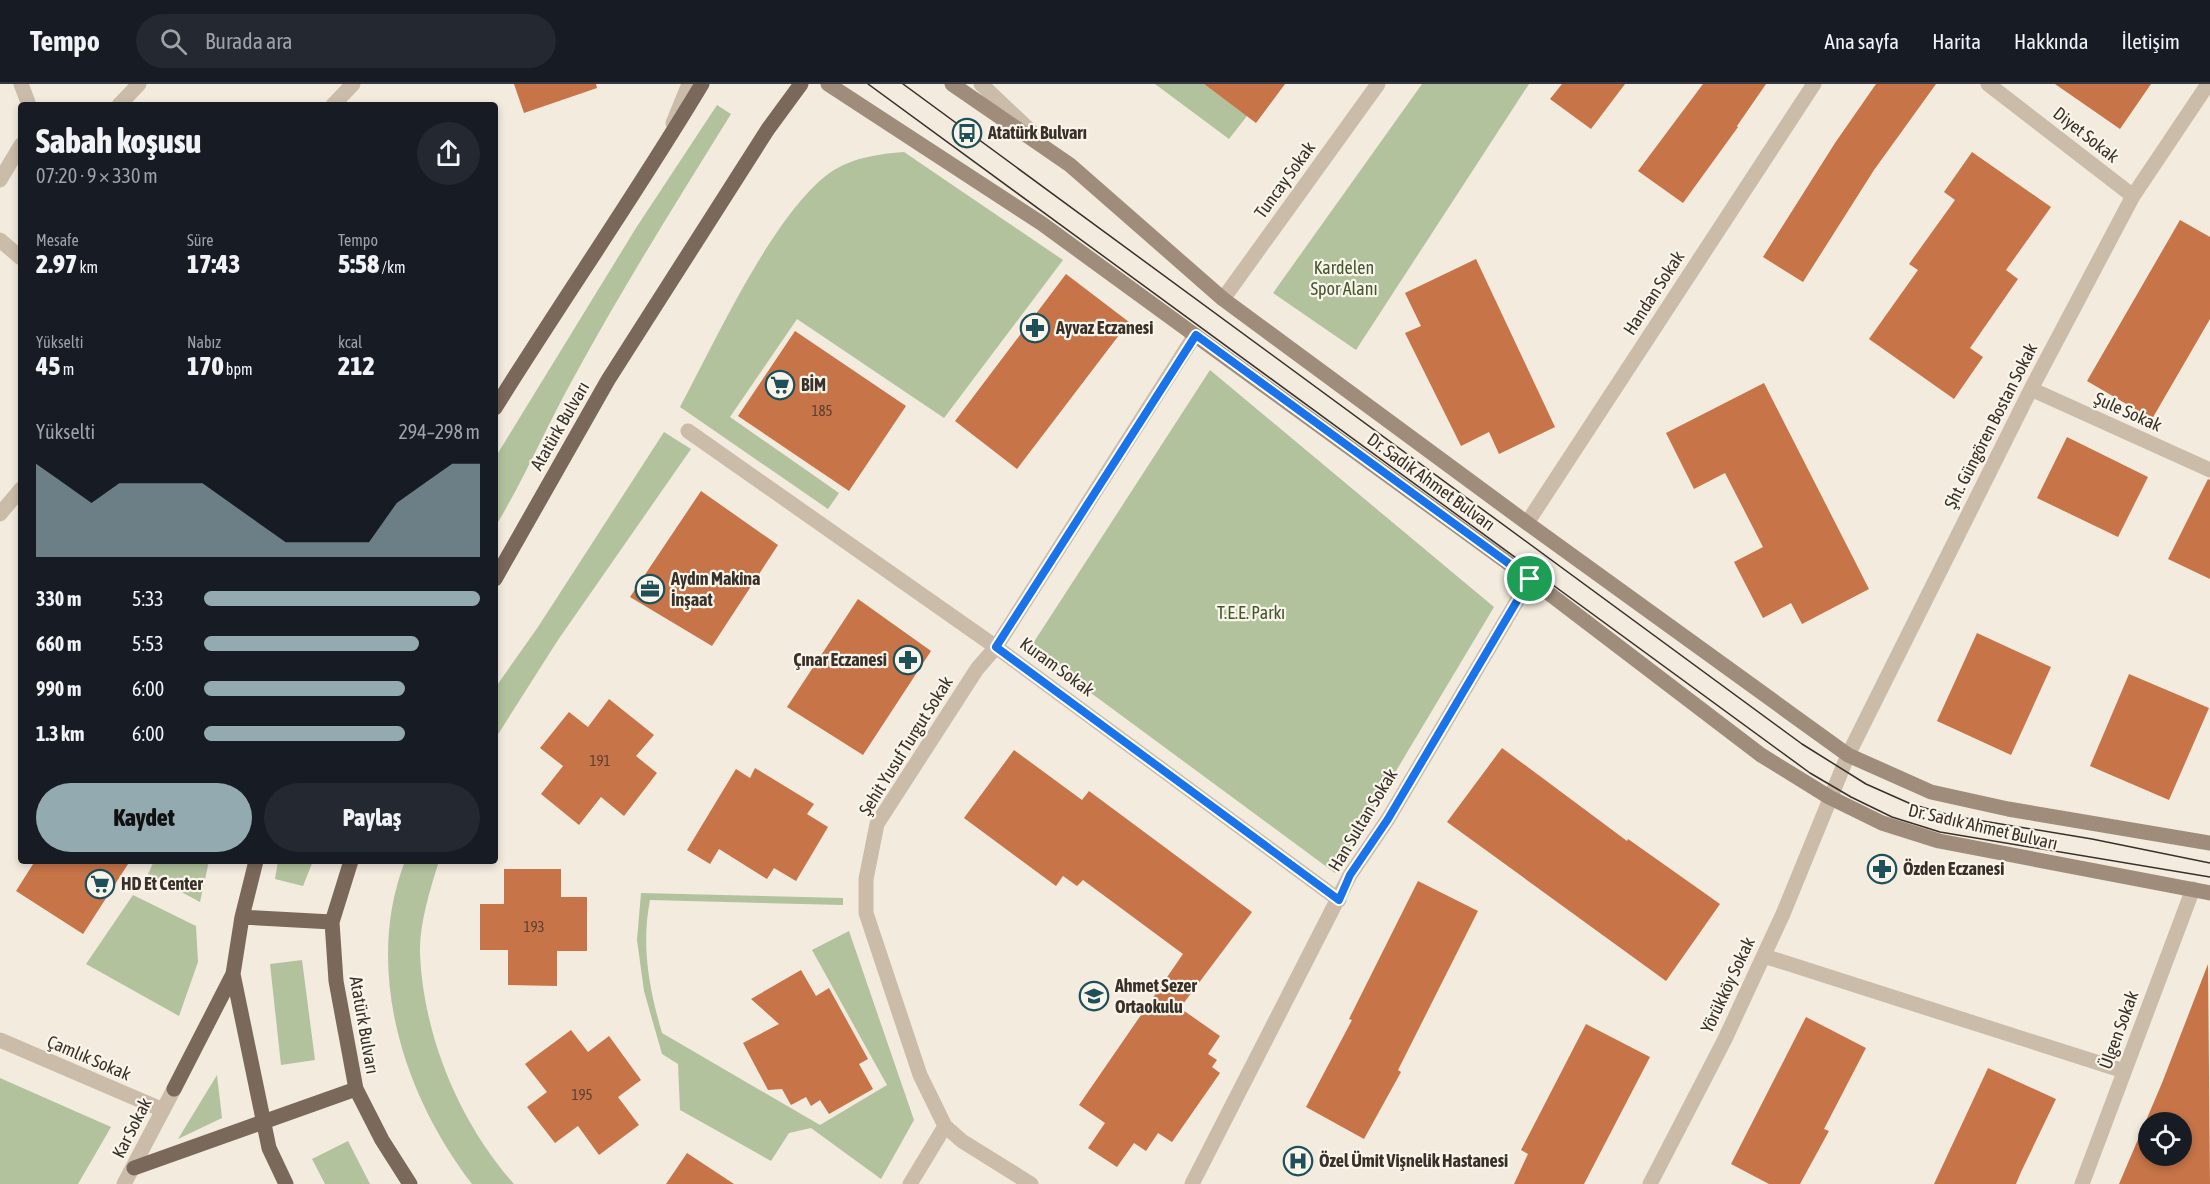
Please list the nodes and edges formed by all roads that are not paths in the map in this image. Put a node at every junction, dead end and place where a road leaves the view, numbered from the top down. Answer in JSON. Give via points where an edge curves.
{"nodes":[{"id":1,"x":21,"y":84,"type":"edge"},
{"id":2,"x":139,"y":84,"type":"edge"},
{"id":3,"x":352,"y":84,"type":"edge"},
{"id":4,"x":688,"y":84,"type":"edge"},
{"id":5,"x":702,"y":84,"type":"edge"},
{"id":6,"x":801,"y":84,"type":"edge"},
{"id":7,"x":828,"y":84,"type":"edge"},
{"id":8,"x":952,"y":84,"type":"edge"},
{"id":9,"x":981,"y":84,"type":"edge"},
{"id":10,"x":1378,"y":84,"type":"edge"},
{"id":11,"x":1814,"y":84,"type":"edge"},
{"id":12,"x":1988,"y":84,"type":"edge"},
{"id":13,"x":2208,"y":84,"type":"edge"},
{"id":14,"x":29,"y":102,"type":"edge"},
{"id":15,"x":121,"y":102,"type":"edge"},
{"id":16,"x":336,"y":102,"type":"edge"},
{"id":17,"x":18,"y":151,"type":"edge"},
{"id":18,"x":654,"y":164,"type":"junction"},
{"id":19,"x":1070,"y":165,"type":"junction"},
{"id":20,"x":0,"y":180,"type":"edge"},
{"id":21,"x":2133,"y":196,"type":"junction"},
{"id":22,"x":0,"y":240,"type":"edge"},
{"id":23,"x":18,"y":255,"type":"edge"},
{"id":24,"x":1222,"y":299,"type":"junction"},
{"id":25,"x":1196,"y":335,"type":"junction"},
{"id":26,"x":2031,"y":389,"type":"junction"},
{"id":27,"x":498,"y":403,"type":"edge"},
{"id":28,"x":688,"y":431,"type":"dead end"},
{"id":29,"x":2210,"y":470,"type":"edge"},
{"id":30,"x":18,"y":493,"type":"edge"},
{"id":31,"x":0,"y":514,"type":"edge"},
{"id":32,"x":1527,"y":523,"type":"junction"},
{"id":33,"x":498,"y":574,"type":"edge"},
{"id":34,"x":1530,"y":579,"type":"junction"},
{"id":35,"x":996,"y":647,"type":"junction"},
{"id":36,"x":1848,"y":755,"type":"junction"},
{"id":37,"x":1829,"y":797,"type":"junction"},
{"id":38,"x":2210,"y":843,"type":"edge"},
{"id":39,"x":255,"y":864,"type":"edge"},
{"id":40,"x":350,"y":864,"type":"edge"},
{"id":41,"x":2193,"y":889,"type":"junction"},
{"id":42,"x":2210,"y":893,"type":"edge"},
{"id":43,"x":1339,"y":900,"type":"junction"},
{"id":44,"x":242,"y":916,"type":"junction"},
{"id":45,"x":332,"y":922,"type":"junction"},
{"id":46,"x":1764,"y":956,"type":"junction"},
{"id":47,"x":233,"y":974,"type":"junction"},
{"id":48,"x":0,"y":1040,"type":"edge"},
{"id":49,"x":2124,"y":1071,"type":"junction"},
{"id":50,"x":174,"y":1089,"type":"joint"},
{"id":51,"x":356,"y":1089,"type":"junction"},
{"id":52,"x":163,"y":1110,"type":"junction"},
{"id":53,"x":264,"y":1122,"type":"junction"},
{"id":54,"x":945,"y":1126,"type":"junction"},
{"id":55,"x":134,"y":1168,"type":"junction"},
{"id":56,"x":124,"y":1184,"type":"edge"},
{"id":57,"x":286,"y":1184,"type":"edge"},
{"id":58,"x":410,"y":1184,"type":"edge"},
{"id":59,"x":910,"y":1184,"type":"edge"},
{"id":60,"x":1031,"y":1184,"type":"edge"},
{"id":61,"x":1192,"y":1184,"type":"edge"},
{"id":62,"x":1650,"y":1184,"type":"edge"},
{"id":63,"x":2082,"y":1184,"type":"edge"}],
"edges":[{"from":1,"to":14,"type":"street"},
{"from":2,"to":15,"type":"street"},
{"from":3,"to":16,"type":"street"},
{"from":4,"to":18,"type":"street"},
{"from":5,"to":18,"type":"main road"},
{"from":6,"to":33,"type":"main road","name":"Atatürk Bulvarı","via":[[768,129],[608,380]]},
{"from":7,"to":25,"type":"main road","name":"Dr. Sadık Ahmet Bulvarı","via":[[1041,223]]},
{"from":8,"to":19,"type":"main road","name":"Dr. Sadık Ahmet Bulvarı"},
{"from":9,"to":19,"type":"street"},
{"from":10,"to":24,"type":"street","name":"Tuncay Sokak"},
{"from":11,"to":32,"type":"street","name":"Handan Sokak"},
{"from":12,"to":21,"type":"street","name":"Diyet Sokak"},
{"from":13,"to":21,"type":"street","name":"Şht. Güngören Bostan Sokak"},
{"from":17,"to":20,"type":"street"},
{"from":18,"to":27,"type":"main road"},
{"from":19,"to":24,"type":"main road","name":"Dr. Sadık Ahmet Bulvarı"},
{"from":21,"to":26,"type":"street","name":"Şht. Güngören Bostan Sokak"},
{"from":22,"to":23,"type":"street"},
{"from":24,"to":32,"type":"main road","name":"Dr. Sadık Ahmet Bulvarı"},
{"from":25,"to":34,"type":"main road","name":"Dr. Sadık Ahmet Bulvarı"},
{"from":25,"to":35,"type":"street","name":"Şehit Yusuf Turgut Sokak"},
{"from":26,"to":29,"type":"street","name":"Şule Sokak"},
{"from":26,"to":36,"type":"street","name":"Şht. Güngören Bostan Sokak"},
{"from":28,"to":35,"type":"street","name":"Kuram Sokak"},
{"from":30,"to":31,"type":"street"},
{"from":32,"to":36,"type":"main road","name":"Dr. Sadık Ahmet Bulvarı"},
{"from":34,"to":37,"type":"main road","name":"Dr. Sadık Ahmet Bulvarı","via":[[1761,755]]},
{"from":34,"to":43,"type":"street","name":"Han Sultan Sokak","via":[[1388,819],[1350,875]]},
{"from":35,"to":43,"type":"street","name":"Kuram Sokak"},
{"from":35,"to":54,"type":"street","name":"Şehit Yusuf Turgut Sokak","via":[[977,669],[877,824],[866,879],[866,913],[920,1075]]},
{"from":36,"to":37,"type":"street","name":"Şht. Güngören Bostan Sokak"},
{"from":36,"to":38,"type":"main road","name":"Dr. Sadık Ahmet Bulvarı","via":[[1931,792]]},
{"from":37,"to":41,"type":"main road","name":"Dr. Sadık Ahmet Bulvarı","via":[[1882,823],[1939,841]]},
{"from":37,"to":46,"type":"street","name":"Yörükköy Sokak"},
{"from":39,"to":44,"type":"main road"},
{"from":40,"to":45,"type":"main road","name":"Atatürk Bulvarı"},
{"from":41,"to":42,"type":"main road","name":"Dr. Sadık Ahmet Bulvarı"},
{"from":41,"to":49,"type":"street","name":"Ülgen Sokak"},
{"from":43,"to":61,"type":"street","name":"Han Sultan Sokak"},
{"from":44,"to":45,"type":"main road"},
{"from":44,"to":47,"type":"main road"},
{"from":45,"to":51,"type":"main road","name":"Atatürk Bulvarı","via":[[336,981]]},
{"from":46,"to":49,"type":"street"},
{"from":46,"to":62,"type":"street","name":"Yörükköy Sokak"},
{"from":47,"to":50,"type":"main road"},
{"from":47,"to":53,"type":"main road"},
{"from":48,"to":52,"type":"street","name":"Çamlık Sokak"},
{"from":49,"to":63,"type":"street","name":"Ülgen Sokak"},
{"from":50,"to":52,"type":"street","name":"Kar Sokak"},
{"from":51,"to":53,"type":"main road"},
{"from":51,"to":58,"type":"main road","name":"Atatürk Bulvarı"},
{"from":52,"to":55,"type":"street","name":"Kar Sokak"},
{"from":53,"to":55,"type":"main road"},
{"from":53,"to":57,"type":"main road","via":[[269,1148]]},
{"from":54,"to":59,"type":"street"},
{"from":54,"to":60,"type":"street","name":"Şehit Yusuf Turgut Sokak"},
{"from":55,"to":56,"type":"street","name":"Kar Sokak"}]}
